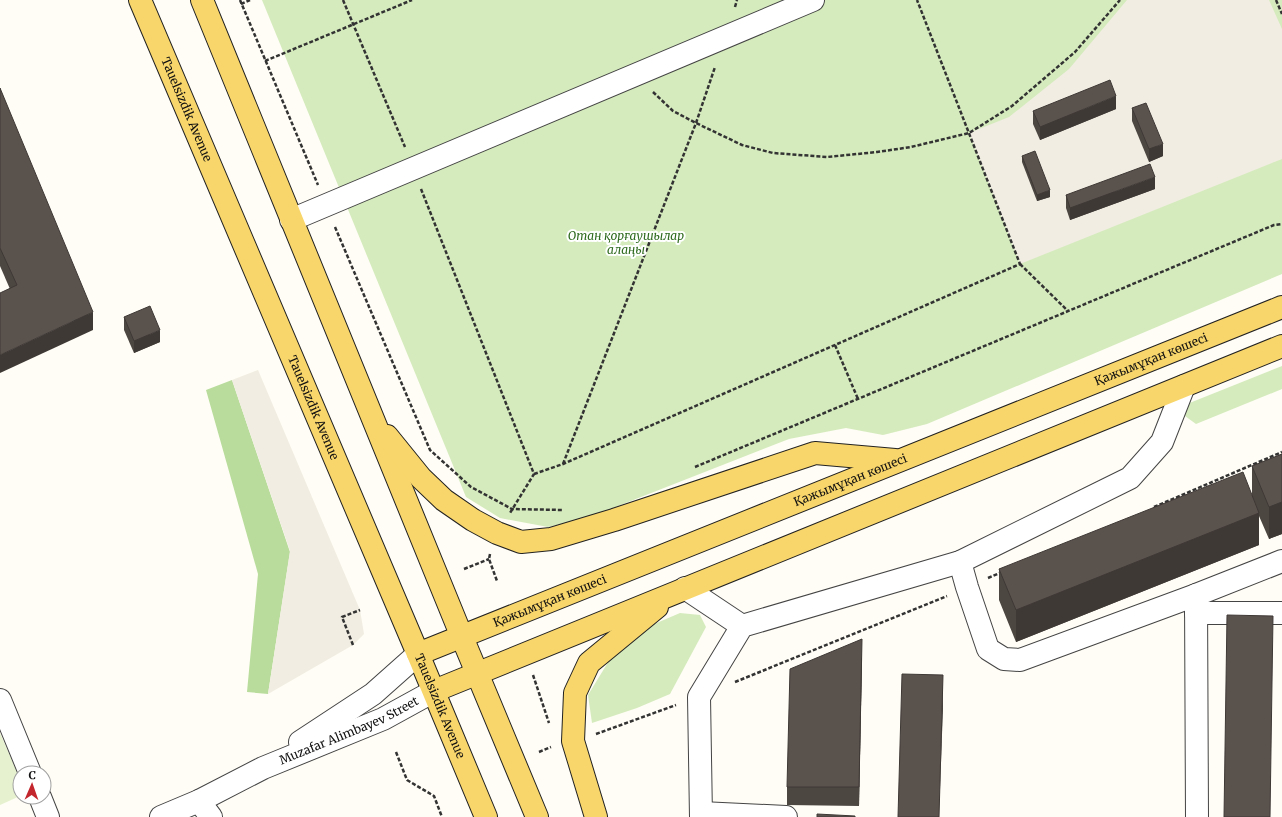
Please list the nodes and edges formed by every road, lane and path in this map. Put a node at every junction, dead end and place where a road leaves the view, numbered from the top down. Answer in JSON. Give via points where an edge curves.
{"nodes":[{"id":1,"x":140,"y":0,"type":"edge"},
{"id":2,"x":202,"y":0,"type":"edge"},
{"id":3,"x":240,"y":0,"type":"edge"},
{"id":4,"x":250,"y":0,"type":"edge"},
{"id":5,"x":343,"y":0,"type":"edge"},
{"id":6,"x":412,"y":0,"type":"edge"},
{"id":7,"x":737,"y":0,"type":"edge"},
{"id":8,"x":813,"y":0,"type":"edge"},
{"id":9,"x":917,"y":0,"type":"edge"},
{"id":10,"x":1120,"y":0,"type":"edge"},
{"id":11,"x":1276,"y":0,"type":"edge"},
{"id":12,"x":241,"y":4,"type":"junction"},
{"id":13,"x":1282,"y":14,"type":"edge"},
{"id":14,"x":353,"y":24,"type":"junction"},
{"id":15,"x":724,"y":37,"type":"junction"},
{"id":16,"x":265,"y":61,"type":"junction"},
{"id":17,"x":636,"y":75,"type":"junction"},
{"id":18,"x":696,"y":123,"type":"junction"},
{"id":19,"x":969,"y":133,"type":"junction"},
{"id":20,"x":413,"y":168,"type":"junction"},
{"id":21,"x":326,"y":205,"type":"junction"},
{"id":22,"x":291,"y":220,"type":"junction"},
{"id":23,"x":1282,"y":224,"type":"edge"},
{"id":24,"x":1020,"y":264,"type":"junction"},
{"id":25,"x":1282,"y":307,"type":"edge"},
{"id":26,"x":1068,"y":312,"type":"junction"},
{"id":27,"x":835,"y":344,"type":"junction"},
{"id":28,"x":1282,"y":346,"type":"edge"},
{"id":29,"x":1184,"y":386,"type":"junction"},
{"id":30,"x":858,"y":399,"type":"junction"},
{"id":31,"x":373,"y":420,"type":"junction"},
{"id":32,"x":1282,"y":452,"type":"edge"},
{"id":33,"x":900,"y":461,"type":"junction"},
{"id":34,"x":563,"y":464,"type":"junction"},
{"id":35,"x":691,"y":468,"type":"dead end"},
{"id":36,"x":534,"y":474,"type":"junction"},
{"id":37,"x":512,"y":509,"type":"junction"},
{"id":38,"x":1150,"y":509,"type":"edge"},
{"id":39,"x":566,"y":510,"type":"dead end"},
{"id":40,"x":497,"y":533,"type":"junction"},
{"id":41,"x":489,"y":559,"type":"junction"},
{"id":42,"x":1282,"y":561,"type":"edge"},
{"id":43,"x":960,"y":562,"type":"junction"},
{"id":44,"x":464,"y":569,"type":"dead end"},
{"id":45,"x":1004,"y":572,"type":"edge"},
{"id":46,"x":497,"y":581,"type":"dead end"},
{"id":47,"x":967,"y":587,"type":"junction"},
{"id":48,"x":679,"y":591,"type":"junction"},
{"id":49,"x":1196,"y":604,"type":"junction"},
{"id":50,"x":360,"y":610,"type":"dead end"},
{"id":51,"x":1282,"y":613,"type":"edge"},
{"id":52,"x":742,"y":626,"type":"junction"},
{"id":53,"x":462,"y":637,"type":"junction"},
{"id":54,"x":353,"y":645,"type":"dead end"},
{"id":55,"x":418,"y":654,"type":"junction"},
{"id":56,"x":531,"y":671,"type":"dead end"},
{"id":57,"x":477,"y":673,"type":"junction"},
{"id":58,"x":735,"y":682,"type":"dead end"},
{"id":59,"x":434,"y":691,"type":"junction"},
{"id":60,"x":698,"y":697,"type":"junction"},
{"id":61,"x":0,"y":700,"type":"edge"},
{"id":62,"x":542,"y":700,"type":"dead end"},
{"id":63,"x":573,"y":741,"type":"junction"},
{"id":64,"x":396,"y":752,"type":"dead end"},
{"id":65,"x":539,"y":752,"type":"dead end"},
{"id":66,"x":27,"y":765,"type":"edge"},
{"id":67,"x":263,"y":768,"type":"junction"},
{"id":68,"x":43,"y":805,"type":"edge"},
{"id":69,"x":205,"y":809,"type":"edge"},
{"id":70,"x":701,"y":815,"type":"edge"},
{"id":71,"x":48,"y":817,"type":"edge"},
{"id":72,"x":161,"y":817,"type":"edge"},
{"id":73,"x":442,"y":817,"type":"edge"},
{"id":74,"x":486,"y":817,"type":"edge"},
{"id":75,"x":537,"y":817,"type":"edge"},
{"id":76,"x":596,"y":817,"type":"edge"},
{"id":77,"x":786,"y":817,"type":"edge"},
{"id":78,"x":1197,"y":817,"type":"edge"}],
"edges":[{"from":1,"to":55,"type":"main road","name":"Tauelsizdik Avenue"},
{"from":2,"to":22,"type":"main road"},
{"from":3,"to":12,"type":"path"},
{"from":4,"to":12,"type":"path"},
{"from":5,"to":14,"type":"path"},
{"from":6,"to":14,"type":"path"},
{"from":7,"to":15,"type":"path"},
{"from":8,"to":15,"type":"street"},
{"from":9,"to":19,"type":"path"},
{"from":10,"to":19,"type":"path","via":[[1075,52],[1012,106]]},
{"from":11,"to":13,"type":"path"},
{"from":12,"to":16,"type":"path"},
{"from":14,"to":16,"type":"path"},
{"from":14,"to":20,"type":"path"},
{"from":15,"to":17,"type":"street"},
{"from":15,"to":18,"type":"path"},
{"from":16,"to":21,"type":"path"},
{"from":17,"to":18,"type":"path","via":[[673,111]]},
{"from":17,"to":20,"type":"street"},
{"from":18,"to":19,"type":"path","via":[[742,145],[773,153],[827,156],[911,147]]},
{"from":18,"to":34,"type":"path"},
{"from":19,"to":24,"type":"path"},
{"from":20,"to":21,"type":"street"},
{"from":20,"to":36,"type":"path"},
{"from":21,"to":22,"type":"street"},
{"from":21,"to":37,"type":"path","via":[[430,450],[471,487]]},
{"from":22,"to":31,"type":"main road"},
{"from":23,"to":26,"type":"path"},
{"from":24,"to":26,"type":"path"},
{"from":24,"to":27,"type":"path"},
{"from":25,"to":33,"type":"main road","name":"Қажымұқан көшесі"},
{"from":26,"to":30,"type":"path"},
{"from":27,"to":30,"type":"path"},
{"from":27,"to":34,"type":"path"},
{"from":28,"to":29,"type":"main road"},
{"from":29,"to":43,"type":"street","via":[[1162,442],[1130,478]]},
{"from":29,"to":48,"type":"main road"},
{"from":30,"to":35,"type":"path"},
{"from":31,"to":40,"type":"main road","via":[[421,478],[444,500]]},
{"from":31,"to":53,"type":"main road"},
{"from":32,"to":38,"type":"path"},
{"from":33,"to":40,"type":"main road","via":[[815,453],[614,520],[551,538],[520,542]]},
{"from":33,"to":53,"type":"main road","name":"Қажымұқан көшесі"},
{"from":34,"to":36,"type":"path"},
{"from":36,"to":37,"type":"path"},
{"from":37,"to":39,"type":"path"},
{"from":37,"to":40,"type":"path"},
{"from":40,"to":41,"type":"path"},
{"from":41,"to":44,"type":"path"},
{"from":41,"to":46,"type":"path"},
{"from":42,"to":49,"type":"street"},
{"from":43,"to":47,"type":"street"},
{"from":43,"to":52,"type":"street"},
{"from":45,"to":47,"type":"path"},
{"from":47,"to":49,"type":"street","via":[[988,649],[1004,659],[1020,660]]},
{"from":47,"to":58,"type":"path"},
{"from":48,"to":52,"type":"street"},
{"from":48,"to":57,"type":"main road"},
{"from":48,"to":63,"type":"main road","via":[[589,663],[575,694]]},
{"from":49,"to":51,"type":"street"},
{"from":49,"to":78,"type":"street"},
{"from":50,"to":54,"type":"path","via":[[342,617]]},
{"from":52,"to":60,"type":"street"},
{"from":53,"to":55,"type":"main road","name":"Қажымұқан көшесі"},
{"from":53,"to":57,"type":"main road"},
{"from":55,"to":59,"type":"main road","name":"Tauelsizdik Avenue"},
{"from":55,"to":67,"type":"street","name":"Muzafar Alimbayev Street","via":[[373,694]]},
{"from":56,"to":62,"type":"path"},
{"from":57,"to":59,"type":"main road","name":"Muzafar Alimbayev Street"},
{"from":57,"to":75,"type":"main road"},
{"from":59,"to":67,"type":"street","name":"Muzafar Alimbayev Street","via":[[383,719]]},
{"from":59,"to":74,"type":"main road","name":"Tauelsizdik Avenue"},
{"from":60,"to":63,"type":"path"},
{"from":60,"to":70,"type":"street"},
{"from":61,"to":66,"type":"street"},
{"from":63,"to":65,"type":"path"},
{"from":63,"to":76,"type":"main road"},
{"from":64,"to":73,"type":"path","via":[[407,780],[434,796]]},
{"from":67,"to":69,"type":"street","name":"Muzafar Alimbayev Street"},
{"from":68,"to":71,"type":"street"},
{"from":69,"to":72,"type":"street","name":"Muzafar Alimbayev Street"},
{"from":70,"to":77,"type":"street"}]}
